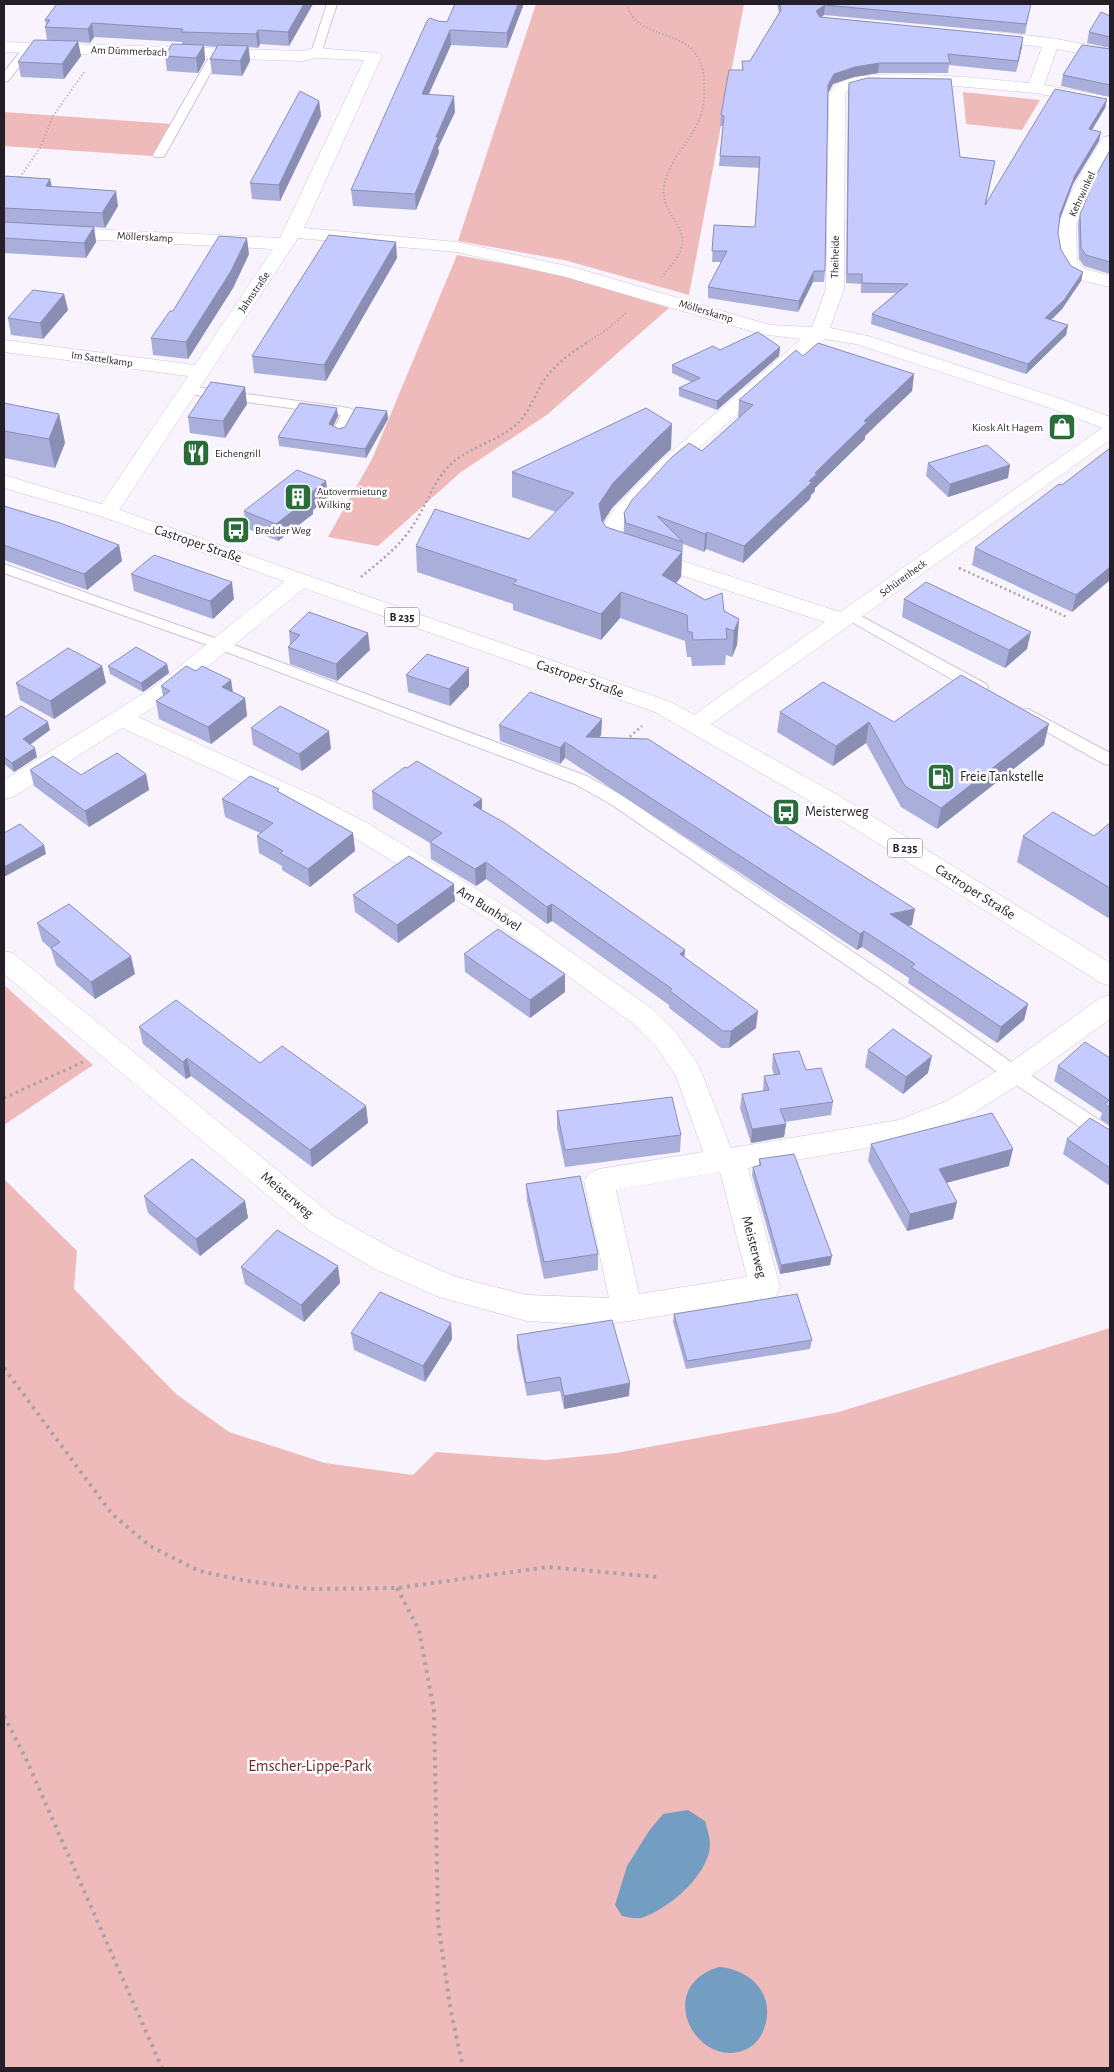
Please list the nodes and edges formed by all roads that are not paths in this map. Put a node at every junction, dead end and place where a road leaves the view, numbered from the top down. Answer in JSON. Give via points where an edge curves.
{"nodes":[{"id":1,"x":332,"y":4,"type":"edge"},
{"id":2,"x":975,"y":35,"type":"edge"},
{"id":3,"x":1051,"y":43,"type":"junction"},
{"id":4,"x":4,"y":47,"type":"edge"},
{"id":5,"x":28,"y":48,"type":"junction"},
{"id":6,"x":316,"y":53,"type":"junction"},
{"id":7,"x":216,"y":54,"type":"junction"},
{"id":8,"x":1110,"y":54,"type":"edge"},
{"id":9,"x":374,"y":56,"type":"joint"},
{"id":10,"x":4,"y":79,"type":"edge"},
{"id":11,"x":1035,"y":88,"type":"junction"},
{"id":12,"x":1110,"y":102,"type":"edge"},
{"id":13,"x":1110,"y":141,"type":"edge"},
{"id":14,"x":158,"y":155,"type":"dead end"},
{"id":15,"x":4,"y":230,"type":"edge"},
{"id":16,"x":289,"y":238,"type":"junction"},
{"id":17,"x":1110,"y":282,"type":"edge"},
{"id":18,"x":819,"y":333,"type":"junction"},
{"id":19,"x":4,"y":346,"type":"edge"},
{"id":20,"x":200,"y":372,"type":"junction"},
{"id":21,"x":188,"y":390,"type":"junction"},
{"id":22,"x":1110,"y":424,"type":"edge"},
{"id":23,"x":1110,"y":431,"type":"edge"},
{"id":24,"x":339,"y":432,"type":"edge"},
{"id":25,"x":4,"y":481,"type":"edge"},
{"id":26,"x":107,"y":512,"type":"junction"},
{"id":27,"x":4,"y":568,"type":"edge"},
{"id":28,"x":299,"y":580,"type":"junction"},
{"id":29,"x":846,"y":617,"type":"junction"},
{"id":30,"x":221,"y":645,"type":"junction"},
{"id":31,"x":998,"y":697,"type":"edge"},
{"id":32,"x":1015,"y":707,"type":"edge"},
{"id":33,"x":122,"y":719,"type":"junction"},
{"id":34,"x":696,"y":724,"type":"junction"},
{"id":35,"x":1110,"y":760,"type":"edge"},
{"id":36,"x":4,"y":792,"type":"edge"},
{"id":37,"x":4,"y":960,"type":"edge"},
{"id":38,"x":1110,"y":976,"type":"edge"},
{"id":39,"x":1110,"y":1005,"type":"edge"},
{"id":40,"x":1014,"y":1074,"type":"junction"},
{"id":41,"x":1110,"y":1137,"type":"edge"},
{"id":42,"x":726,"y":1160,"type":"junction"},
{"id":43,"x":627,"y":1308,"type":"junction"}],
"edges":[{"from":1,"to":6,"type":"lane"},
{"from":2,"to":3,"type":"street"},
{"from":3,"to":8,"type":"street"},
{"from":3,"to":11,"type":"street"},
{"from":4,"to":5,"type":"street","name":"Am Dümmerbach"},
{"from":5,"to":7,"type":"street","name":"Am Dümmerbach"},
{"from":5,"to":10,"type":"lane"},
{"from":6,"to":7,"type":"street","name":"Am Dümmerbach","via":[[303,56]]},
{"from":6,"to":9,"type":"street","name":"Am Dümmerbach"},
{"from":7,"to":14,"type":"lane"},
{"from":9,"to":16,"type":"street","name":"Jahnstraße"},
{"from":11,"to":12,"type":"street","name":"Theiheide"},
{"from":11,"to":18,"type":"street","name":"Theiheide","via":[[906,79],[866,80],[841,88],[837,95],[835,289]]},
{"from":13,"to":17,"type":"street","name":"Kehrwinkel","via":[[1085,182],[1067,225],[1068,260],[1077,272]]},
{"from":15,"to":16,"type":"street","name":"Möllerskamp"},
{"from":16,"to":18,"type":"street","name":"Möllerskamp","via":[[457,247],[570,272],[768,330],[796,335]]},
{"from":16,"to":20,"type":"street","name":"Jahnstraße"},
{"from":18,"to":22,"type":"street","name":"Möllerskamp","via":[[861,340],[1060,404]]},
{"from":18,"to":29,"type":"street","name":"Theiheide","via":[[663,469],[622,513],[611,530],[614,546]]},
{"from":19,"to":20,"type":"street","name":"Im Sattelkamp"},
{"from":20,"to":21,"type":"street","name":"Jahnstraße"},
{"from":21,"to":24,"type":"lane","via":[[349,412]]},
{"from":21,"to":26,"type":"street","name":"Jahnstraße"},
{"from":23,"to":29,"type":"street","name":"Schürenheck"},
{"from":25,"to":26,"type":"street","name":"Castroper Straße","number":"B 235"},
{"from":26,"to":28,"type":"street","name":"Castroper Straße","number":"B 235"},
{"from":27,"to":30,"type":"lane"},
{"from":28,"to":30,"type":"street"},
{"from":28,"to":34,"type":"street","name":"Castroper Straße","number":"B 235","via":[[663,707]]},
{"from":29,"to":31,"type":"lane"},
{"from":29,"to":34,"type":"street","name":"Schürenheck"},
{"from":30,"to":33,"type":"street"},
{"from":30,"to":40,"type":"lane","via":[[581,780],[623,804]]},
{"from":32,"to":35,"type":"lane"},
{"from":33,"to":36,"type":"street"},
{"from":33,"to":42,"type":"street","name":"Am Bunhövel","via":[[360,830],[507,919],[641,1016],[665,1038],[688,1073]]},
{"from":34,"to":38,"type":"street","name":"Castroper Straße","number":"B 235","via":[[829,801]]},
{"from":37,"to":43,"type":"street","name":"Meisterweg","via":[[321,1223],[386,1260],[450,1288],[527,1308],[602,1312]]},
{"from":39,"to":40,"type":"street"},
{"from":40,"to":41,"type":"lane"},
{"from":40,"to":42,"type":"street","via":[[957,1109],[902,1131]]},
{"from":42,"to":43,"type":"street","via":[[599,1181]]},
{"from":42,"to":43,"type":"street","name":"Meisterweg","via":[[765,1286]]}]}
